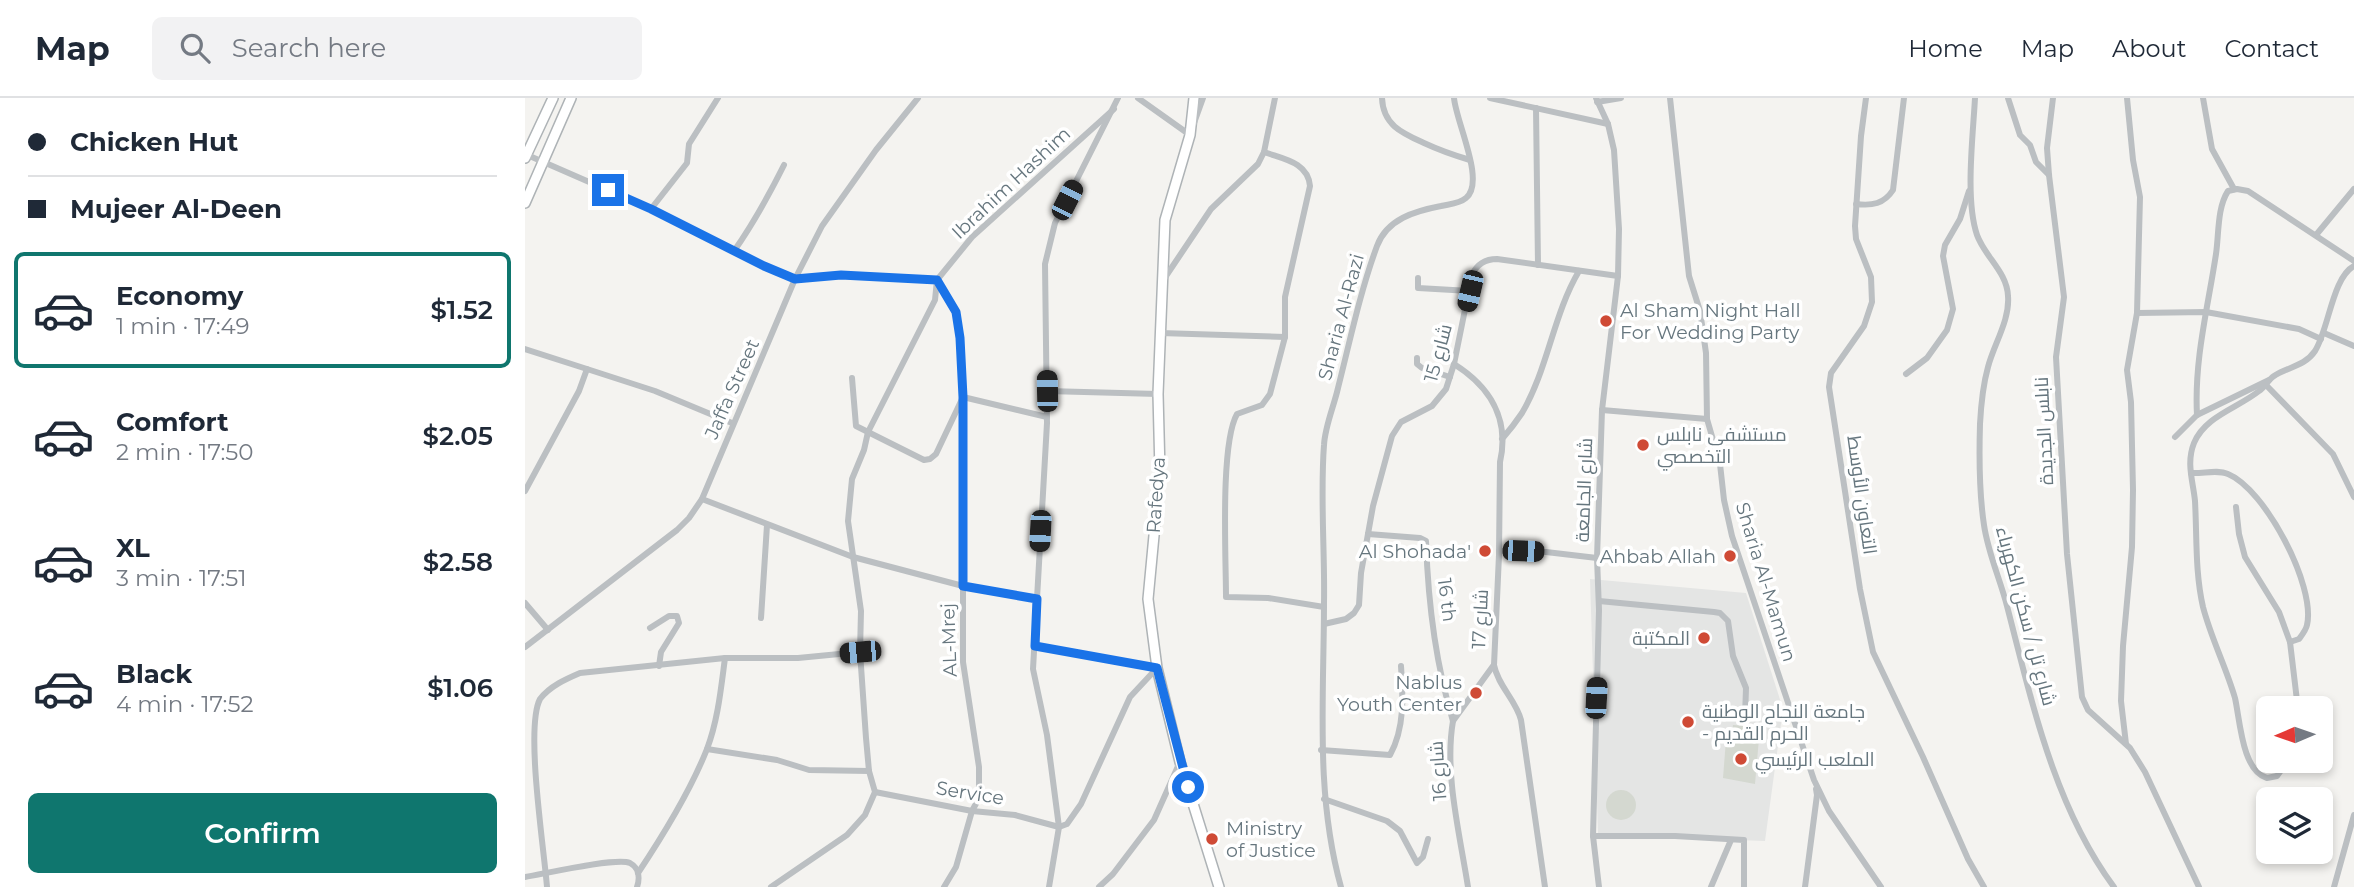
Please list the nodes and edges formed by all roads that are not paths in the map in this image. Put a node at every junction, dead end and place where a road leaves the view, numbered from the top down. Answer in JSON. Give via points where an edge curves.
{"nodes":[{"id":1,"x":553,"y":98,"type":"edge"},
{"id":2,"x":571,"y":98,"type":"edge"},
{"id":3,"x":918,"y":98,"type":"edge"},
{"id":4,"x":1118,"y":98,"type":"edge"},
{"id":5,"x":1138,"y":98,"type":"edge"},
{"id":6,"x":1194,"y":98,"type":"edge"},
{"id":7,"x":1203,"y":98,"type":"edge"},
{"id":8,"x":1275,"y":98,"type":"edge"},
{"id":9,"x":1382,"y":98,"type":"edge"},
{"id":10,"x":1454,"y":98,"type":"edge"},
{"id":11,"x":1490,"y":98,"type":"edge"},
{"id":12,"x":1621,"y":98,"type":"edge"},
{"id":13,"x":1670,"y":98,"type":"edge"},
{"id":14,"x":1866,"y":98,"type":"edge"},
{"id":15,"x":1905,"y":98,"type":"edge"},
{"id":16,"x":1975,"y":98,"type":"edge"},
{"id":17,"x":2008,"y":98,"type":"edge"},
{"id":18,"x":2053,"y":98,"type":"edge"},
{"id":19,"x":2127,"y":98,"type":"edge"},
{"id":20,"x":2203,"y":98,"type":"edge"},
{"id":21,"x":718,"y":99,"type":"edge"},
{"id":22,"x":1597,"y":100,"type":"edge"},
{"id":23,"x":1523,"y":102,"type":"edge"},
{"id":24,"x":1536,"y":108,"type":"junction"},
{"id":25,"x":1114,"y":109,"type":"junction"},
{"id":26,"x":1608,"y":124,"type":"junction"},
{"id":27,"x":1189,"y":135,"type":"junction"},
{"id":28,"x":1264,"y":152,"type":"junction"},
{"id":29,"x":525,"y":155,"type":"edge"},
{"id":30,"x":1470,"y":160,"type":"junction"},
{"id":31,"x":543,"y":163,"type":"junction"},
{"id":32,"x":784,"y":165,"type":"dead end"},
{"id":33,"x":2049,"y":175,"type":"junction"},
{"id":34,"x":2234,"y":189,"type":"junction"},
{"id":35,"x":2354,"y":190,"type":"edge"},
{"id":36,"x":1969,"y":191,"type":"dead end"},
{"id":37,"x":525,"y":203,"type":"edge"},
{"id":38,"x":1856,"y":204,"type":"junction"},
{"id":39,"x":651,"y":209,"type":"junction"},
{"id":40,"x":2316,"y":235,"type":"junction"},
{"id":41,"x":734,"y":251,"type":"junction"},
{"id":42,"x":2354,"y":264,"type":"edge"},
{"id":43,"x":1538,"y":265,"type":"junction"},
{"id":44,"x":1579,"y":271,"type":"junction"},
{"id":45,"x":1618,"y":276,"type":"junction"},
{"id":46,"x":1418,"y":278,"type":"dead end"},
{"id":47,"x":795,"y":279,"type":"junction"},
{"id":48,"x":937,"y":280,"type":"junction"},
{"id":49,"x":1161,"y":283,"type":"junction"},
{"id":50,"x":1470,"y":291,"type":"junction"},
{"id":51,"x":2206,"y":312,"type":"junction"},
{"id":52,"x":2137,"y":313,"type":"junction"},
{"id":53,"x":1160,"y":333,"type":"junction"},
{"id":54,"x":2322,"y":336,"type":"junction"},
{"id":55,"x":1285,"y":337,"type":"junction"},
{"id":56,"x":2354,"y":345,"type":"edge"},
{"id":57,"x":525,"y":349,"type":"edge"},
{"id":58,"x":1417,"y":358,"type":"dead end"},
{"id":59,"x":1454,"y":364,"type":"junction"},
{"id":60,"x":587,"y":369,"type":"junction"},
{"id":61,"x":1906,"y":374,"type":"dead end"},
{"id":62,"x":1450,"y":377,"type":"junction"},
{"id":63,"x":852,"y":378,"type":"dead end"},
{"id":64,"x":2268,"y":382,"type":"junction"},
{"id":65,"x":1047,"y":391,"type":"junction"},
{"id":66,"x":1158,"y":394,"type":"junction"},
{"id":67,"x":963,"y":397,"type":"junction"},
{"id":68,"x":1602,"y":410,"type":"junction"},
{"id":69,"x":2197,"y":415,"type":"junction"},
{"id":70,"x":1047,"y":417,"type":"junction"},
{"id":71,"x":1707,"y":419,"type":"junction"},
{"id":72,"x":732,"y":423,"type":"junction"},
{"id":73,"x":868,"y":432,"type":"junction"},
{"id":74,"x":2175,"y":437,"type":"dead end"},
{"id":75,"x":1502,"y":439,"type":"junction"},
{"id":76,"x":2191,"y":473,"type":"junction"},
{"id":77,"x":525,"y":491,"type":"edge"},
{"id":78,"x":2354,"y":497,"type":"edge"},
{"id":79,"x":702,"y":499,"type":"junction"},
{"id":80,"x":2236,"y":507,"type":"dead end"},
{"id":81,"x":767,"y":525,"type":"junction"},
{"id":82,"x":1368,"y":534,"type":"junction"},
{"id":83,"x":1499,"y":551,"type":"junction"},
{"id":84,"x":853,"y":557,"type":"junction"},
{"id":85,"x":1597,"y":558,"type":"junction"},
{"id":86,"x":963,"y":586,"type":"junction"},
{"id":87,"x":1037,"y":599,"type":"junction"},
{"id":88,"x":1599,"y":601,"type":"junction"},
{"id":89,"x":525,"y":603,"type":"edge"},
{"id":90,"x":1324,"y":607,"type":"junction"},
{"id":91,"x":761,"y":618,"type":"dead end"},
{"id":92,"x":1324,"y":624,"type":"junction"},
{"id":93,"x":650,"y":628,"type":"dead end"},
{"id":94,"x":548,"y":630,"type":"junction"},
{"id":95,"x":2290,"y":642,"type":"junction"},
{"id":96,"x":1035,"y":646,"type":"junction"},
{"id":97,"x":525,"y":648,"type":"edge"},
{"id":98,"x":860,"y":652,"type":"junction"},
{"id":99,"x":725,"y":658,"type":"junction"},
{"id":100,"x":1494,"y":665,"type":"junction"},
{"id":101,"x":659,"y":666,"type":"junction"},
{"id":102,"x":1401,"y":666,"type":"dead end"},
{"id":103,"x":1157,"y":668,"type":"junction"},
{"id":104,"x":2296,"y":696,"type":"edge"},
{"id":105,"x":1749,"y":717,"type":"dead end"},
{"id":106,"x":1453,"y":721,"type":"junction"},
{"id":107,"x":2126,"y":744,"type":"junction"},
{"id":108,"x":706,"y":749,"type":"junction"},
{"id":109,"x":1321,"y":750,"type":"junction"},
{"id":110,"x":1180,"y":762,"type":"junction"},
{"id":111,"x":2256,"y":770,"type":"edge"},
{"id":112,"x":869,"y":772,"type":"junction"},
{"id":113,"x":1813,"y":773,"type":"junction"},
{"id":114,"x":2259,"y":774,"type":"edge"},
{"id":115,"x":2279,"y":774,"type":"edge"},
{"id":116,"x":875,"y":792,"type":"junction"},
{"id":117,"x":1324,"y":799,"type":"junction"},
{"id":118,"x":972,"y":811,"type":"junction"},
{"id":119,"x":2354,"y":815,"type":"edge"},
{"id":120,"x":1059,"y":827,"type":"junction"},
{"id":121,"x":1593,"y":836,"type":"junction"},
{"id":122,"x":1428,"y":839,"type":"dead end"},
{"id":123,"x":1731,"y":839,"type":"junction"},
{"id":124,"x":546,"y":873,"type":"junction"},
{"id":125,"x":638,"y":873,"type":"junction"},
{"id":126,"x":525,"y":877,"type":"edge"},
{"id":127,"x":779,"y":885,"type":"edge"},
{"id":128,"x":547,"y":887,"type":"edge"},
{"id":129,"x":637,"y":887,"type":"edge"},
{"id":130,"x":771,"y":887,"type":"edge"},
{"id":131,"x":944,"y":887,"type":"edge"},
{"id":132,"x":1049,"y":887,"type":"edge"},
{"id":133,"x":1099,"y":887,"type":"edge"},
{"id":134,"x":1219,"y":887,"type":"edge"},
{"id":135,"x":1341,"y":887,"type":"edge"},
{"id":136,"x":1468,"y":887,"type":"edge"},
{"id":137,"x":1545,"y":887,"type":"edge"},
{"id":138,"x":1599,"y":887,"type":"edge"},
{"id":139,"x":1711,"y":887,"type":"edge"},
{"id":140,"x":1744,"y":887,"type":"edge"},
{"id":141,"x":1805,"y":887,"type":"edge"},
{"id":142,"x":1881,"y":887,"type":"edge"},
{"id":143,"x":1984,"y":887,"type":"edge"},
{"id":144,"x":2114,"y":887,"type":"edge"},
{"id":145,"x":2199,"y":887,"type":"edge"},
{"id":146,"x":2334,"y":887,"type":"edge"}],
"edges":[{"from":1,"to":29,"type":"main road"},
{"from":2,"to":31,"type":"main road"},
{"from":3,"to":47,"type":"street","name":"Jaffa Street","via":[[822,226]]},
{"from":4,"to":25,"type":"street"},
{"from":5,"to":27,"type":"street"},
{"from":6,"to":27,"type":"main road","name":"Rafedya"},
{"from":7,"to":27,"type":"street"},
{"from":8,"to":28,"type":"street"},
{"from":9,"to":30,"type":"street","via":[[1390,124],[1402,134]]},
{"from":10,"to":30,"type":"street","name":"Sharia Al-Razi"},
{"from":11,"to":23,"type":"street"},
{"from":12,"to":22,"type":"street"},
{"from":13,"to":71,"type":"street","name":"Sharia Al-Mamun","via":[[1689,276],[1706,353]]},
{"from":14,"to":38,"type":"street","name":"التعاون الأوسط"},
{"from":15,"to":38,"type":"street","via":[[1893,190],[1879,203]]},
{"from":16,"to":144,"type":"street","name":"شارع تل / سكن الكهرباء","via":[[1973,219],[1983,248],[2004,278],[2008,297],[1982,401],[1981,489],[1986,534],[2051,760],[2080,827]]},
{"from":17,"to":33,"type":"street","via":[[2020,135]]},
{"from":18,"to":33,"type":"street","name":"نابلس الجديدة"},
{"from":19,"to":52,"type":"street","name":"نابلس الجديدة","via":[[2140,197]]},
{"from":20,"to":34,"type":"street","via":[[2212,149]]},
{"from":21,"to":39,"type":"street","via":[[689,144],[687,163]]},
{"from":22,"to":26,"type":"street","name":"شارع الجامعة"},
{"from":23,"to":24,"type":"street"},
{"from":24,"to":26,"type":"street"},
{"from":24,"to":43,"type":"street"},
{"from":25,"to":48,"type":"street","name":"Ibrahim Hashim","via":[[972,237]]},
{"from":25,"to":65,"type":"street","via":[[1055,223],[1045,264]]},
{"from":26,"to":45,"type":"street","name":"شارع الجامعة","via":[[1619,202]]},
{"from":27,"to":49,"type":"main road","name":"Rafedya","via":[[1165,220]]},
{"from":28,"to":49,"type":"street","via":[[1254,170],[1211,209]]},
{"from":28,"to":55,"type":"street","via":[[1300,165],[1310,180],[1285,297]]},
{"from":29,"to":31,"type":"street"},
{"from":30,"to":90,"type":"street","name":"Sharia Al-Razi","via":[[1474,179],[1467,197],[1408,214],[1384,231],[1377,243],[1324,442]]},
{"from":31,"to":37,"type":"main road"},
{"from":31,"to":39,"type":"street"},
{"from":32,"to":41,"type":"street"},
{"from":33,"to":107,"type":"street","name":"نابلس الجديدة","via":[[2064,298],[2056,357],[2067,554],[2082,698],[2088,710]]},
{"from":34,"to":40,"type":"street","via":[[2248,191]]},
{"from":34,"to":51,"type":"street","via":[[2226,193],[2221,212]]},
{"from":35,"to":40,"type":"street"},
{"from":36,"to":61,"type":"street","via":[[1943,256],[1953,309],[1947,330],[1927,358]]},
{"from":38,"to":143,"type":"street","name":"التعاون الأوسط","via":[[1855,232],[1870,269],[1872,302],[1864,326],[1831,373],[1829,387],[1860,589],[1873,652]]},
{"from":39,"to":41,"type":"street"},
{"from":40,"to":42,"type":"street"},
{"from":41,"to":47,"type":"street"},
{"from":42,"to":54,"type":"street","via":[[2341,279]]},
{"from":43,"to":44,"type":"street","name":"شارع 15"},
{"from":43,"to":50,"type":"street","name":"شارع 15","via":[[1484,261],[1474,270]]},
{"from":44,"to":45,"type":"street","name":"شارع 15"},
{"from":44,"to":75,"type":"street","via":[[1522,413]]},
{"from":45,"to":68,"type":"street","name":"شارع الجامعة"},
{"from":46,"to":50,"type":"street","via":[[1418,288]]},
{"from":47,"to":48,"type":"street","via":[[841,275]]},
{"from":47,"to":72,"type":"street","name":"Jaffa Street"},
{"from":48,"to":67,"type":"street","name":"AL-Mrej","via":[[956,312]]},
{"from":48,"to":73,"type":"street","name":"Ibrahim Hashim","via":[[935,300]]},
{"from":49,"to":53,"type":"main road","name":"Rafedya"},
{"from":50,"to":59,"type":"street","name":"شارع 15"},
{"from":51,"to":52,"type":"street"},
{"from":51,"to":54,"type":"street"},
{"from":51,"to":69,"type":"street"},
{"from":52,"to":107,"type":"street","name":"نابلس الجديدة","via":[[2127,370],[2133,490],[2123,646]]},
{"from":53,"to":55,"type":"street"},
{"from":53,"to":66,"type":"main road","name":"Rafedya"},
{"from":54,"to":56,"type":"street"},
{"from":54,"to":64,"type":"street","via":[[2303,362]]},
{"from":55,"to":90,"type":"street","via":[[1268,398],[1240,412],[1234,422],[1228,463],[1226,597]]},
{"from":57,"to":60,"type":"street"},
{"from":58,"to":62,"type":"street","via":[[1422,368]]},
{"from":59,"to":62,"type":"street","name":"شارع 15"},
{"from":59,"to":75,"type":"street","name":"شارع 17","via":[[1473,376],[1487,393],[1498,411]]},
{"from":60,"to":72,"type":"street"},
{"from":60,"to":77,"type":"street"},
{"from":62,"to":82,"type":"street","name":"شارع 15","via":[[1437,401],[1394,431]]},
{"from":63,"to":73,"type":"street","via":[[856,426]]},
{"from":64,"to":69,"type":"street"},
{"from":64,"to":76,"type":"street","via":[[2202,430],[2192,449]]},
{"from":64,"to":78,"type":"street","via":[[2333,454]]},
{"from":65,"to":66,"type":"street"},
{"from":65,"to":70,"type":"street"},
{"from":66,"to":103,"type":"main road","name":"Rafedya","via":[[1160,472],[1148,599]]},
{"from":67,"to":70,"type":"street"},
{"from":67,"to":73,"type":"street","via":[[930,459]]},
{"from":67,"to":86,"type":"street","name":"AL-Mrej"},
{"from":68,"to":71,"type":"street"},
{"from":68,"to":85,"type":"street","name":"شارع الجامعة"},
{"from":69,"to":74,"type":"street"},
{"from":70,"to":87,"type":"street"},
{"from":71,"to":113,"type":"street","name":"Sharia Al-Mamun","via":[[1735,548]]},
{"from":72,"to":79,"type":"street","name":"Jaffa Street"},
{"from":73,"to":84,"type":"street","name":"Ibrahim Hashim","via":[[852,480],[848,520]]},
{"from":75,"to":83,"type":"street","name":"شارع 17"},
{"from":76,"to":95,"type":"street","via":[[2226,473],[2242,482],[2277,525],[2298,565],[2305,591],[2307,626],[2299,639]]},
{"from":76,"to":111,"type":"street","via":[[2201,596],[2249,760]]},
{"from":79,"to":81,"type":"street"},
{"from":79,"to":94,"type":"street","name":"Jaffa Street","via":[[677,530]]},
{"from":80,"to":95,"type":"street","via":[[2245,557],[2279,612]]},
{"from":81,"to":84,"type":"street"},
{"from":81,"to":91,"type":"street"},
{"from":82,"to":92,"type":"street","name":"شارع 15","via":[[1357,609],[1346,619]]},
{"from":82,"to":106,"type":"street","name":"16 th","via":[[1426,541],[1429,608]]},
{"from":83,"to":85,"type":"street"},
{"from":83,"to":100,"type":"street","name":"شارع 17"},
{"from":84,"to":86,"type":"street"},
{"from":84,"to":98,"type":"street","name":"Ibrahim Hashim","via":[[861,611]]},
{"from":85,"to":88,"type":"street","name":"شارع الجامعة"},
{"from":86,"to":87,"type":"street"},
{"from":86,"to":118,"type":"street","name":"AL-Mrej","via":[[963,662],[979,767],[979,798]]},
{"from":87,"to":96,"type":"street"},
{"from":88,"to":105,"type":"street","via":[[1704,610],[1724,616],[1746,688],[1745,717]]},
{"from":88,"to":121,"type":"street","name":"شارع الجامعة"},
{"from":89,"to":94,"type":"street"},
{"from":90,"to":92,"type":"street"},
{"from":92,"to":109,"type":"street"},
{"from":93,"to":101,"type":"street","via":[[677,616],[679,624],[661,652]]},
{"from":94,"to":97,"type":"street","name":"Jaffa Street"},
{"from":95,"to":104,"type":"street"},
{"from":96,"to":103,"type":"street"},
{"from":96,"to":120,"type":"street","via":[[1034,669]]},
{"from":98,"to":99,"type":"street"},
{"from":98,"to":112,"type":"street","name":"Ibrahim Hashim"},
{"from":99,"to":101,"type":"street"},
{"from":99,"to":108,"type":"street","via":[[720,702]]},
{"from":100,"to":106,"type":"street","name":"شارع 16"},
{"from":100,"to":137,"type":"street","name":"شارع 17","via":[[1521,720]]},
{"from":101,"to":124,"type":"street","via":[[580,673],[562,680],[538,701],[532,727],[533,774]]},
{"from":102,"to":109,"type":"street","via":[[1404,703],[1397,743],[1390,755]]},
{"from":103,"to":110,"type":"main road","name":"Rafedya"},
{"from":103,"to":120,"type":"street","via":[[1130,696],[1081,804],[1067,824]]},
{"from":106,"to":136,"type":"street","name":"شارع 16","via":[[1450,765]]},
{"from":107,"to":145,"type":"street","name":"نابلس الجديدة","via":[[2145,772]]},
{"from":108,"to":112,"type":"street","via":[[809,769]]},
{"from":108,"to":125,"type":"street","via":[[665,834]]},
{"from":109,"to":117,"type":"street"},
{"from":110,"to":133,"type":"street","via":[[1154,820]]},
{"from":110,"to":134,"type":"main road","name":"Rafedya"},
{"from":112,"to":116,"type":"street","name":"Ibrahim Hashim"},
{"from":113,"to":141,"type":"street","via":[[1817,795]]},
{"from":113,"to":142,"type":"street","name":"Sharia Al-Mamun","via":[[1827,806]]},
{"from":114,"to":115,"type":"street","via":[[2270,778]]},
{"from":116,"to":118,"type":"street","name":"Service"},
{"from":116,"to":127,"type":"street","via":[[865,815],[848,835]]},
{"from":117,"to":122,"type":"street","via":[[1387,821],[1400,831],[1417,863]]},
{"from":117,"to":135,"type":"street"},
{"from":118,"to":120,"type":"street","name":"Service","via":[[1015,815]]},
{"from":118,"to":131,"type":"street","name":"AL-Mrej","via":[[956,867]]},
{"from":119,"to":146,"type":"street"},
{"from":120,"to":132,"type":"street"},
{"from":121,"to":123,"type":"street"},
{"from":121,"to":138,"type":"street","name":"شارع الجامعة"},
{"from":123,"to":139,"type":"street"},
{"from":123,"to":140,"type":"street","via":[[1744,841]]},
{"from":124,"to":125,"type":"street","via":[[626,862]]},
{"from":124,"to":126,"type":"street"},
{"from":124,"to":128,"type":"street"},
{"from":125,"to":129,"type":"street"},
{"from":127,"to":130,"type":"street"}]}
